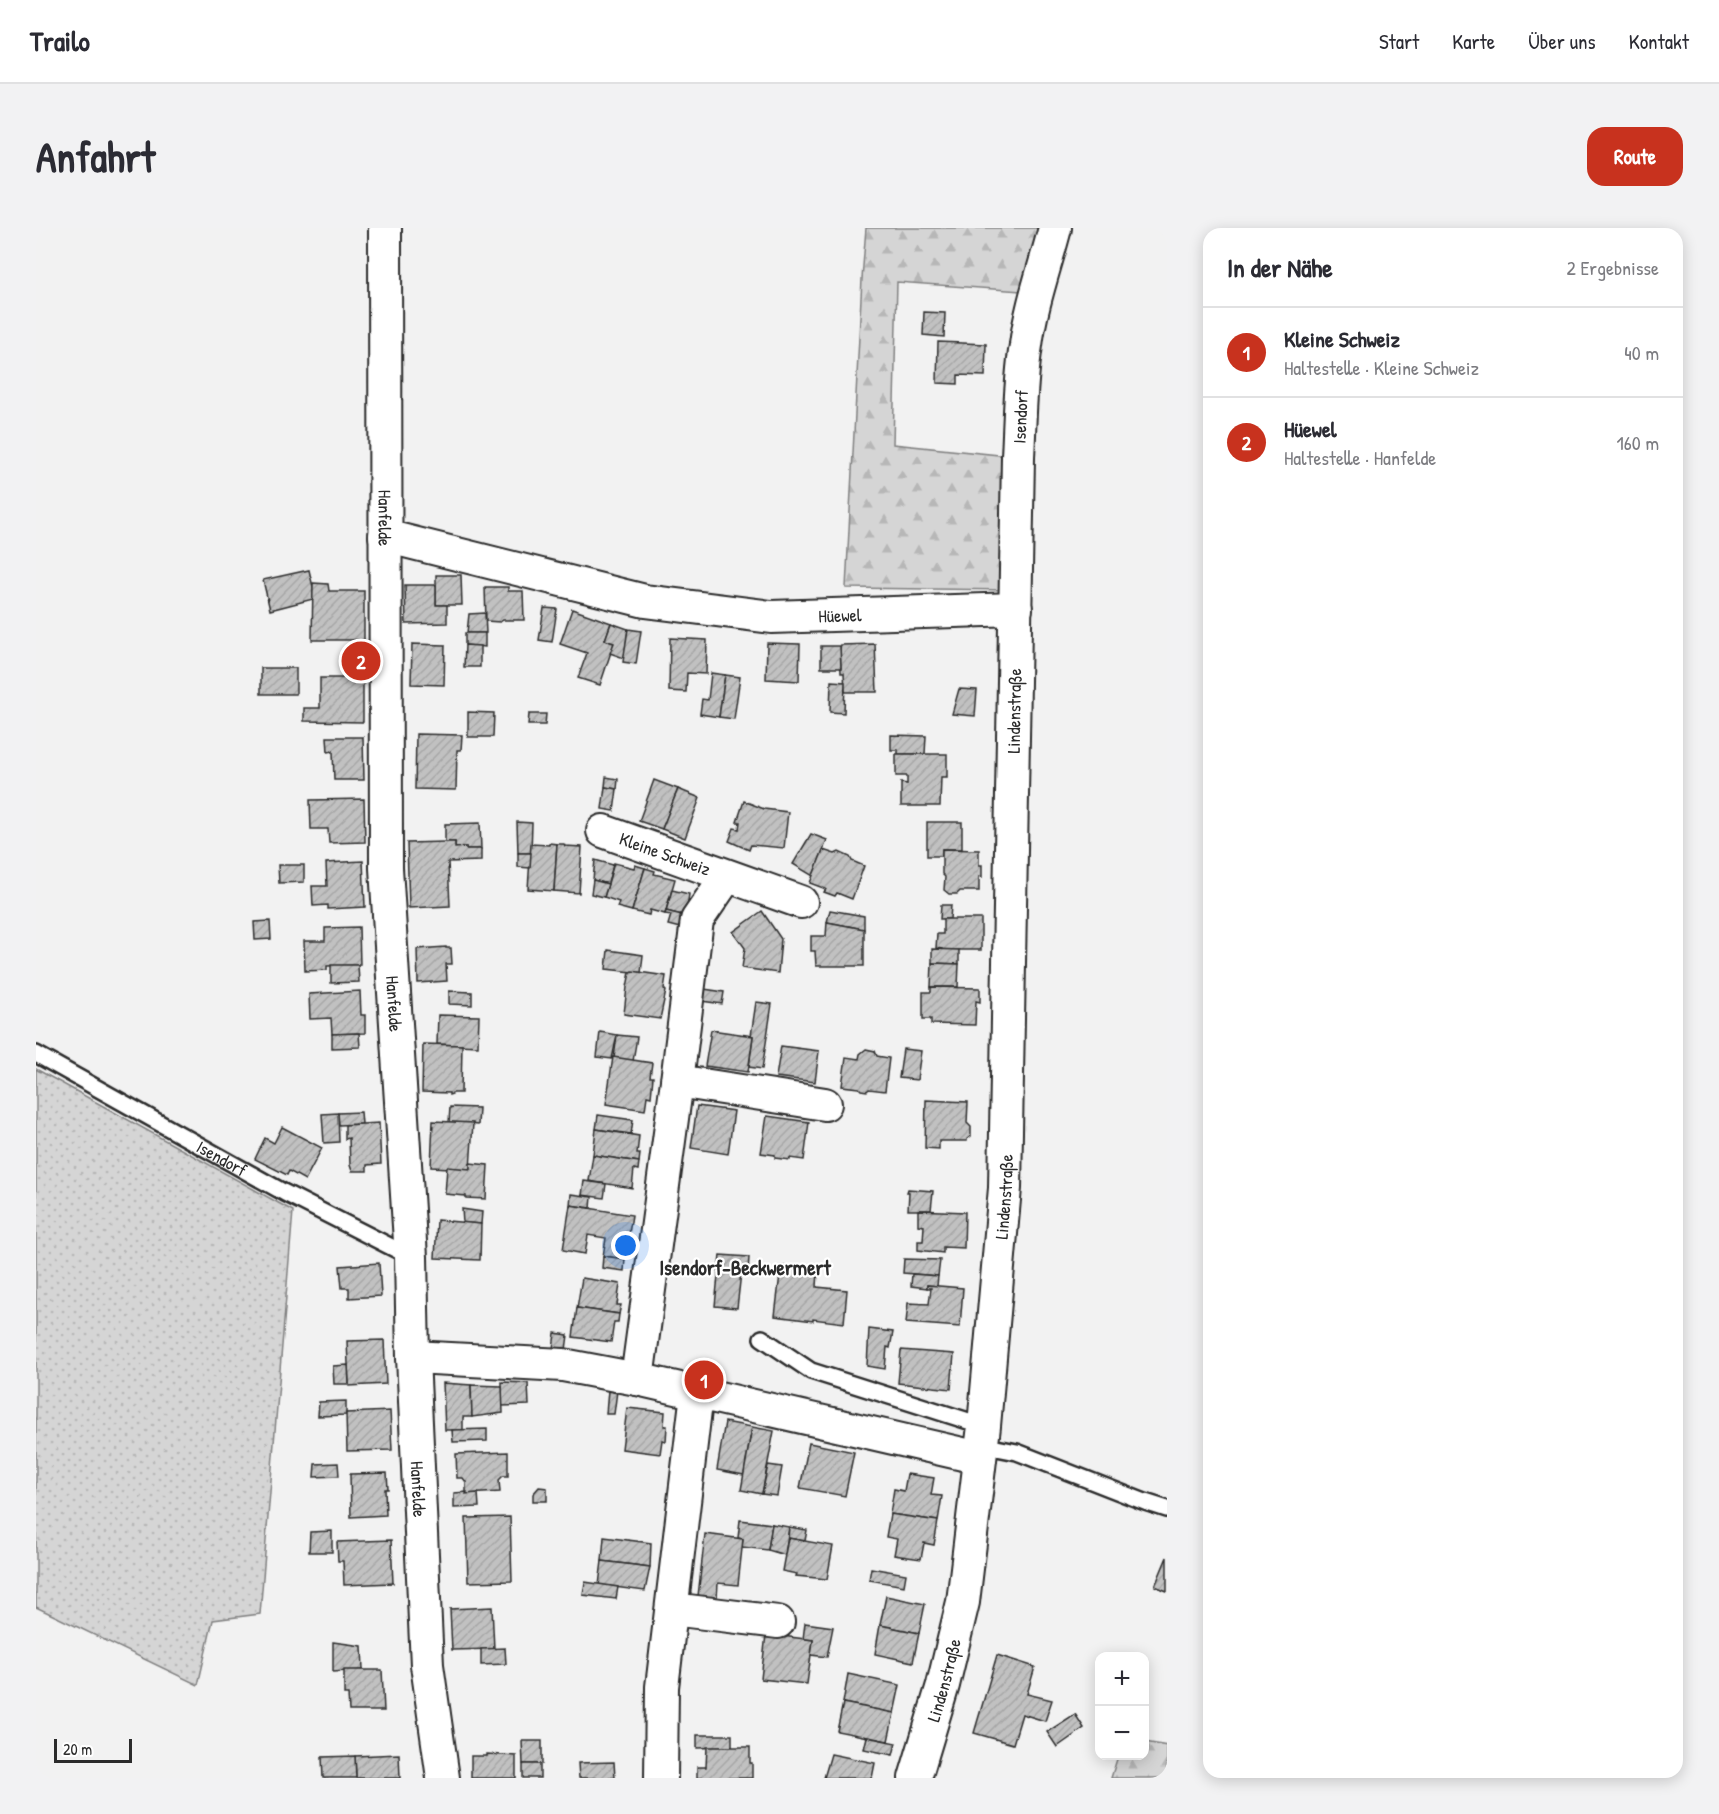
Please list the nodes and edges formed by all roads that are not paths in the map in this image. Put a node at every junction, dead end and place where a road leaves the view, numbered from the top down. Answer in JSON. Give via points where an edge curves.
{"nodes":[{"id":1,"x":385,"y":228,"type":"edge"},
{"id":2,"x":1055,"y":228,"type":"edge"},
{"id":3,"x":385,"y":536,"type":"junction"},
{"id":4,"x":1016,"y":609,"type":"junction"},
{"id":5,"x":603,"y":831,"type":"dead end"},
{"id":6,"x":727,"y":876,"type":"junction"},
{"id":7,"x":801,"y":902,"type":"dead end"},
{"id":8,"x":36,"y":1054,"type":"edge"},
{"id":9,"x":677,"y":1081,"type":"junction"},
{"id":10,"x":825,"y":1104,"type":"dead end"},
{"id":11,"x":411,"y":1257,"type":"junction"},
{"id":12,"x":762,"y":1338,"type":"dead end"},
{"id":13,"x":412,"y":1357,"type":"junction"},
{"id":14,"x":637,"y":1378,"type":"junction"},
{"id":15,"x":697,"y":1393,"type":"junction"},
{"id":16,"x":982,"y":1443,"type":"junction"},
{"id":17,"x":1167,"y":1509,"type":"edge"},
{"id":18,"x":672,"y":1609,"type":"junction"},
{"id":19,"x":778,"y":1622,"type":"dead end"},
{"id":20,"x":443,"y":1778,"type":"edge"},
{"id":21,"x":661,"y":1778,"type":"edge"},
{"id":22,"x":915,"y":1778,"type":"edge"}],
"edges":[{"from":1,"to":3,"type":"street","name":"Hanfelde"},
{"from":2,"to":4,"type":"street","name":"Isendorf","via":[[1030,323],[1021,384]]},
{"from":3,"to":4,"type":"street","name":"Hüewel","via":[[645,601],[771,617]]},
{"from":3,"to":11,"type":"street","name":"Hanfelde","via":[[386,868]]},
{"from":4,"to":16,"type":"street","name":"Lindenstraße","via":[[1005,1188]]},
{"from":5,"to":6,"type":"street","name":"Kleine Schweiz"},
{"from":6,"to":7,"type":"street","name":"Kleine Schweiz"},
{"from":6,"to":9,"type":"street","name":"Kleine Schweiz","via":[[697,921]]},
{"from":8,"to":11,"type":"lane","name":"Isendorf","via":[[285,1193]]},
{"from":9,"to":10,"type":"street"},
{"from":9,"to":14,"type":"street","name":"Kleine Schweiz"},
{"from":11,"to":13,"type":"street","name":"Hanfelde"},
{"from":12,"to":16,"type":"lane","via":[[811,1371]]},
{"from":13,"to":14,"type":"street","via":[[563,1365]]},
{"from":13,"to":20,"type":"street","name":"Hanfelde","via":[[427,1665]]},
{"from":14,"to":15,"type":"street"},
{"from":15,"to":16,"type":"street"},
{"from":15,"to":18,"type":"street"},
{"from":16,"to":17,"type":"lane","via":[[1017,1452]]},
{"from":16,"to":22,"type":"street","name":"Lindenstraße","via":[[963,1602],[944,1685]]},
{"from":18,"to":19,"type":"street"},
{"from":18,"to":21,"type":"street","via":[[662,1687]]}]}
